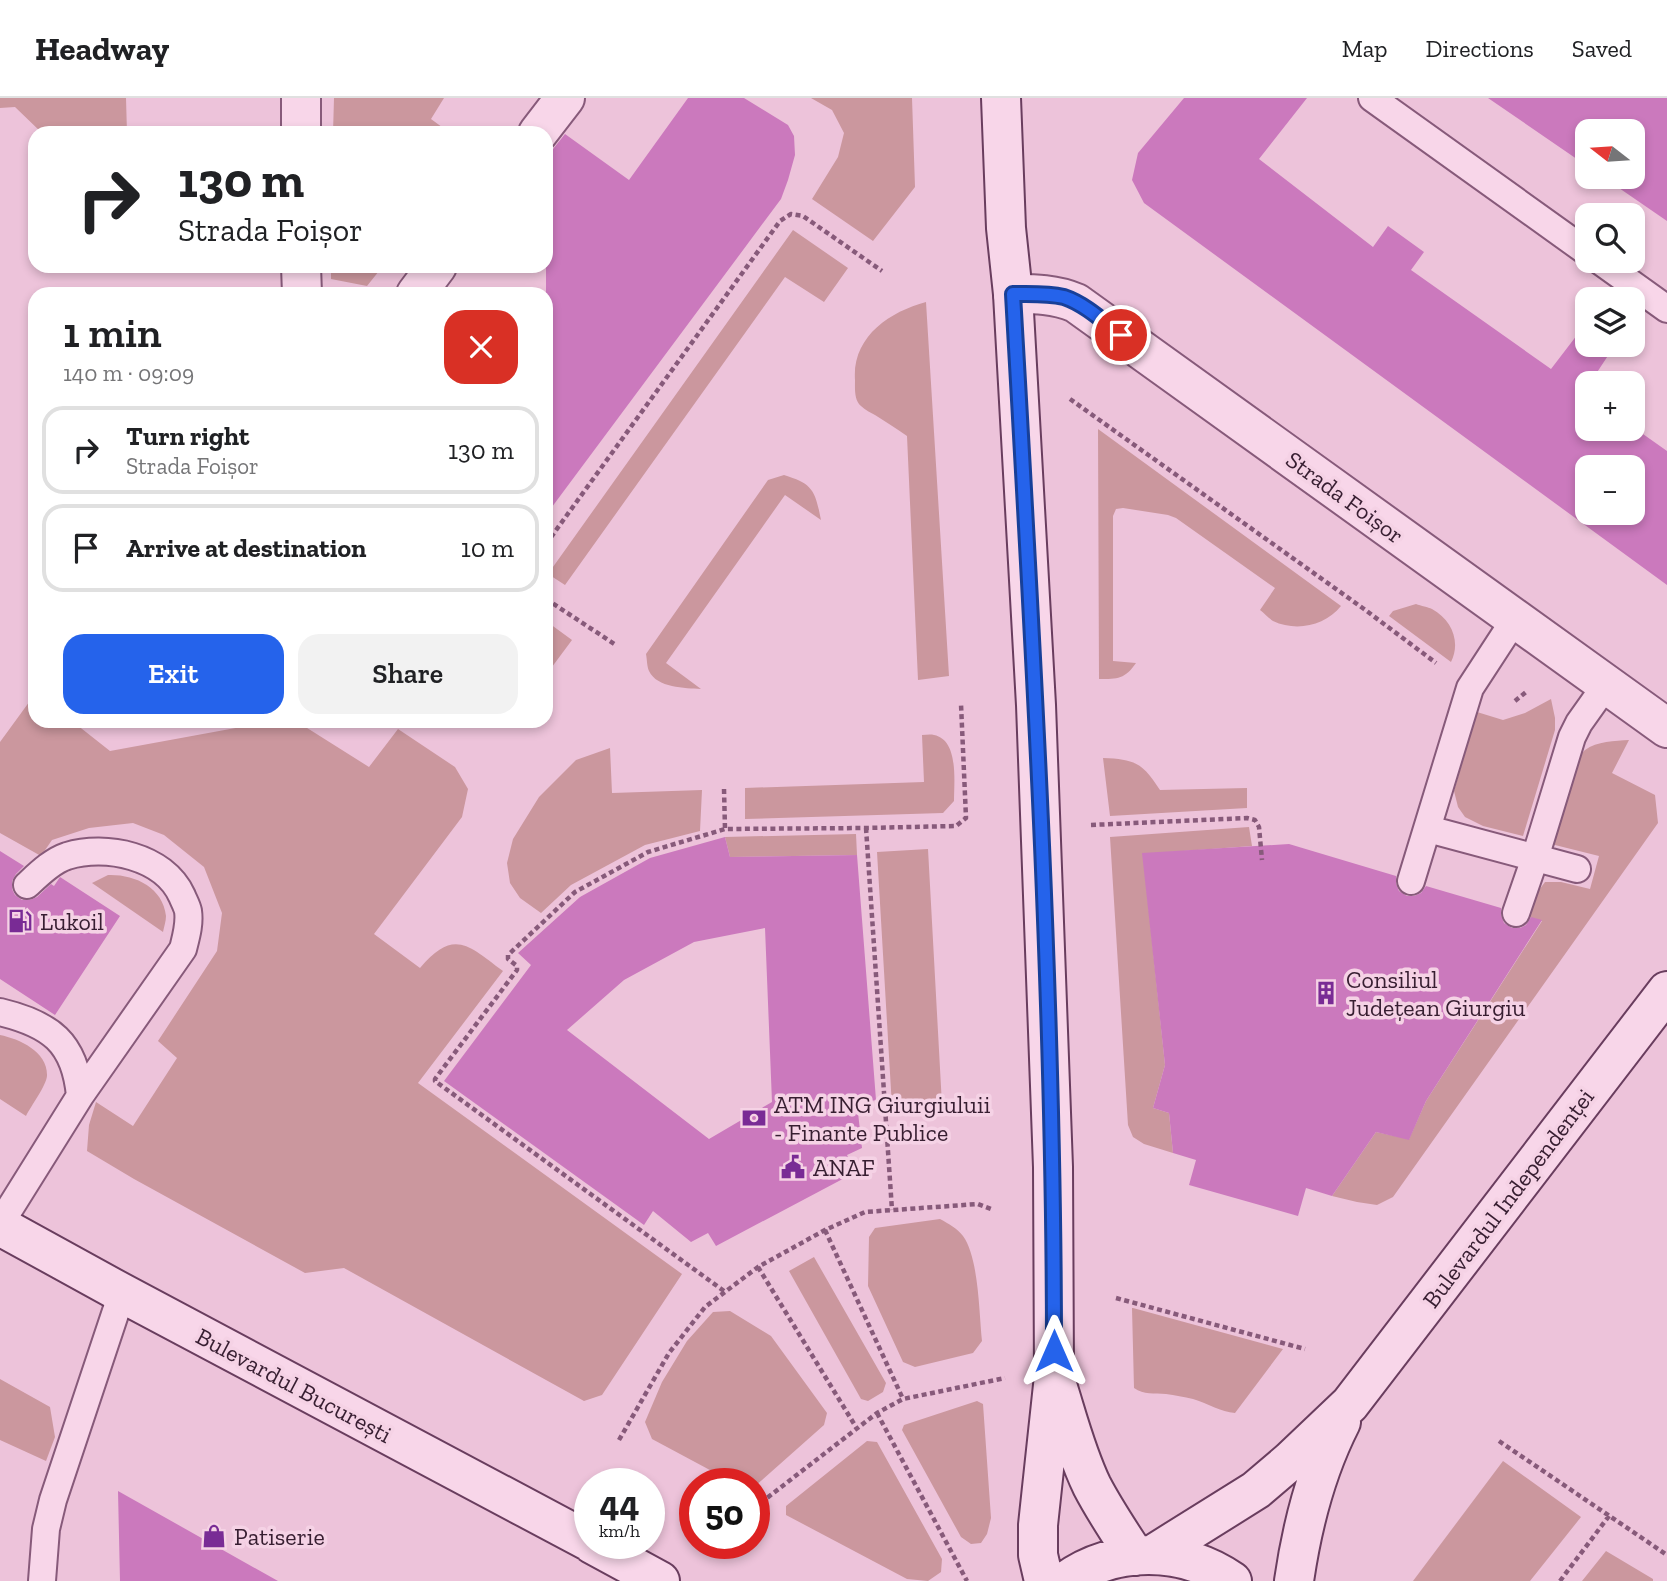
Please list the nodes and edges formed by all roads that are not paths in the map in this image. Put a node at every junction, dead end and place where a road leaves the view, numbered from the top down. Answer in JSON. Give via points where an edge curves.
{"nodes":[{"id":1,"x":301,"y":98,"type":"edge"},
{"id":2,"x":565,"y":98,"type":"edge"},
{"id":3,"x":1001,"y":98,"type":"edge"},
{"id":4,"x":1372,"y":98,"type":"edge"},
{"id":5,"x":301,"y":126,"type":"edge"},
{"id":6,"x":543,"y":126,"type":"edge"},
{"id":7,"x":1575,"y":243,"type":"edge"},
{"id":8,"x":1617,"y":273,"type":"edge"},
{"id":9,"x":1013,"y":294,"type":"junction"},
{"id":10,"x":1667,"y":309,"type":"edge"},
{"id":11,"x":1515,"y":618,"type":"junction"},
{"id":12,"x":1606,"y":685,"type":"junction"},
{"id":13,"x":1667,"y":728,"type":"edge"},
{"id":14,"x":1428,"y":829,"type":"junction"},
{"id":15,"x":1535,"y":858,"type":"junction"},
{"id":16,"x":1577,"y":869,"type":"dead end"},
{"id":17,"x":1411,"y":881,"type":"dead end"},
{"id":18,"x":27,"y":885,"type":"dead end"},
{"id":19,"x":1516,"y":912,"type":"dead end"},
{"id":20,"x":1667,"y":991,"type":"edge"},
{"id":21,"x":0,"y":1012,"type":"edge"},
{"id":22,"x":80,"y":1096,"type":"junction"},
{"id":23,"x":0,"y":1225,"type":"edge"},
{"id":24,"x":122,"y":1293,"type":"junction"},
{"id":25,"x":1054,"y":1376,"type":"junction"},
{"id":26,"x":1350,"y":1404,"type":"junction"},
{"id":27,"x":574,"y":1534,"type":"edge"},
{"id":28,"x":1144,"y":1555,"type":"junction"},
{"id":29,"x":621,"y":1559,"type":"edge"},
{"id":30,"x":659,"y":1579,"type":"edge"},
{"id":31,"x":42,"y":1581,"type":"edge"},
{"id":32,"x":1044,"y":1581,"type":"edge"},
{"id":33,"x":1066,"y":1581,"type":"edge"},
{"id":34,"x":1232,"y":1581,"type":"edge"},
{"id":35,"x":1294,"y":1581,"type":"edge"}],
"edges":[{"from":1,"to":5,"type":"main road"},
{"from":2,"to":6,"type":"main road"},
{"from":3,"to":9,"type":"main road"},
{"from":4,"to":7,"type":"lane"},
{"from":8,"to":10,"type":"lane"},
{"from":9,"to":11,"type":"main road","name":"Strada Foișor","via":[[1044,293],[1076,303]]},
{"from":9,"to":25,"type":"main road","via":[[1038,760],[1053,1167]]},
{"from":11,"to":12,"type":"main road","name":"Strada Foișor"},
{"from":11,"to":14,"type":"lane","via":[[1470,688]]},
{"from":12,"to":13,"type":"main road","name":"Strada Foișor"},
{"from":12,"to":15,"type":"lane","via":[[1572,737]]},
{"from":14,"to":15,"type":"lane"},
{"from":14,"to":17,"type":"lane"},
{"from":15,"to":16,"type":"lane"},
{"from":15,"to":19,"type":"lane"},
{"from":18,"to":22,"type":"lane","via":[[64,857],[106,851],[131,856],[162,872],[178,887],[188,909],[183,949]]},
{"from":20,"to":26,"type":"main road","name":"Bulevardul Independenței"},
{"from":21,"to":22,"type":"lane","via":[[21,1017],[59,1039],[71,1056]]},
{"from":22,"to":23,"type":"lane"},
{"from":23,"to":24,"type":"main road","name":"Bulevardul București"},
{"from":24,"to":27,"type":"main road","name":"Bulevardul București"},
{"from":24,"to":31,"type":"lane","via":[[53,1500]]},
{"from":25,"to":28,"type":"main road","via":[[1091,1484],[1112,1522]]},
{"from":25,"to":32,"type":"main road","via":[[1038,1525]]},
{"from":26,"to":28,"type":"main road","name":"Bulevardul Independenței","via":[[1256,1490]]},
{"from":26,"to":35,"type":"main road","name":"Bulevardul Independenței","via":[[1321,1466]]},
{"from":28,"to":33,"type":"main road","via":[[1103,1562]]},
{"from":28,"to":34,"type":"main road","via":[[1185,1559]]},
{"from":29,"to":30,"type":"main road","name":"Bulevardul București"}]}
